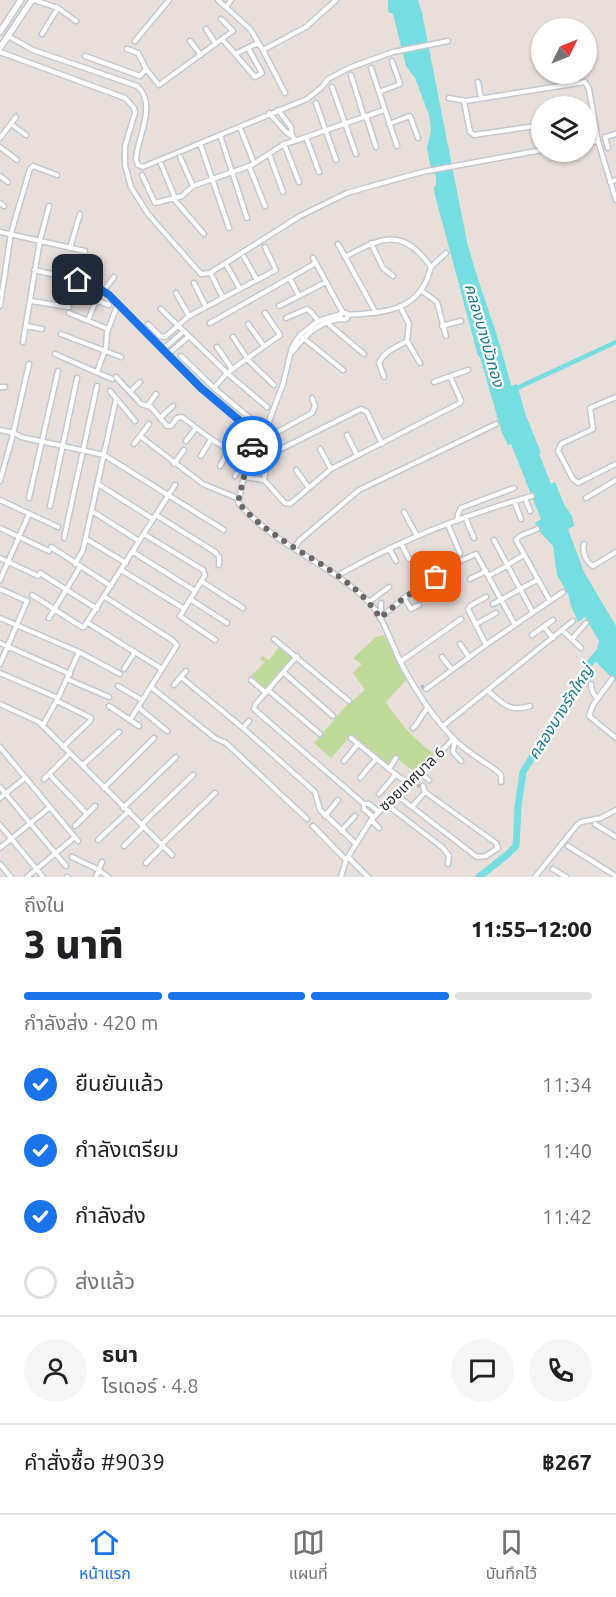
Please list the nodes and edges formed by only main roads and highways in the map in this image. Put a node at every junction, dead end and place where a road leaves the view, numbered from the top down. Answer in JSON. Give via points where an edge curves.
{"nodes":[{"id":1,"x":21,"y":0,"type":"edge"},
{"id":2,"x":33,"y":0,"type":"edge"},
{"id":3,"x":0,"y":32,"type":"edge"},
{"id":4,"x":0,"y":50,"type":"edge"}],
"edges":[{"from":1,"to":3,"type":"main road"},
{"from":2,"to":4,"type":"main road"}]}
